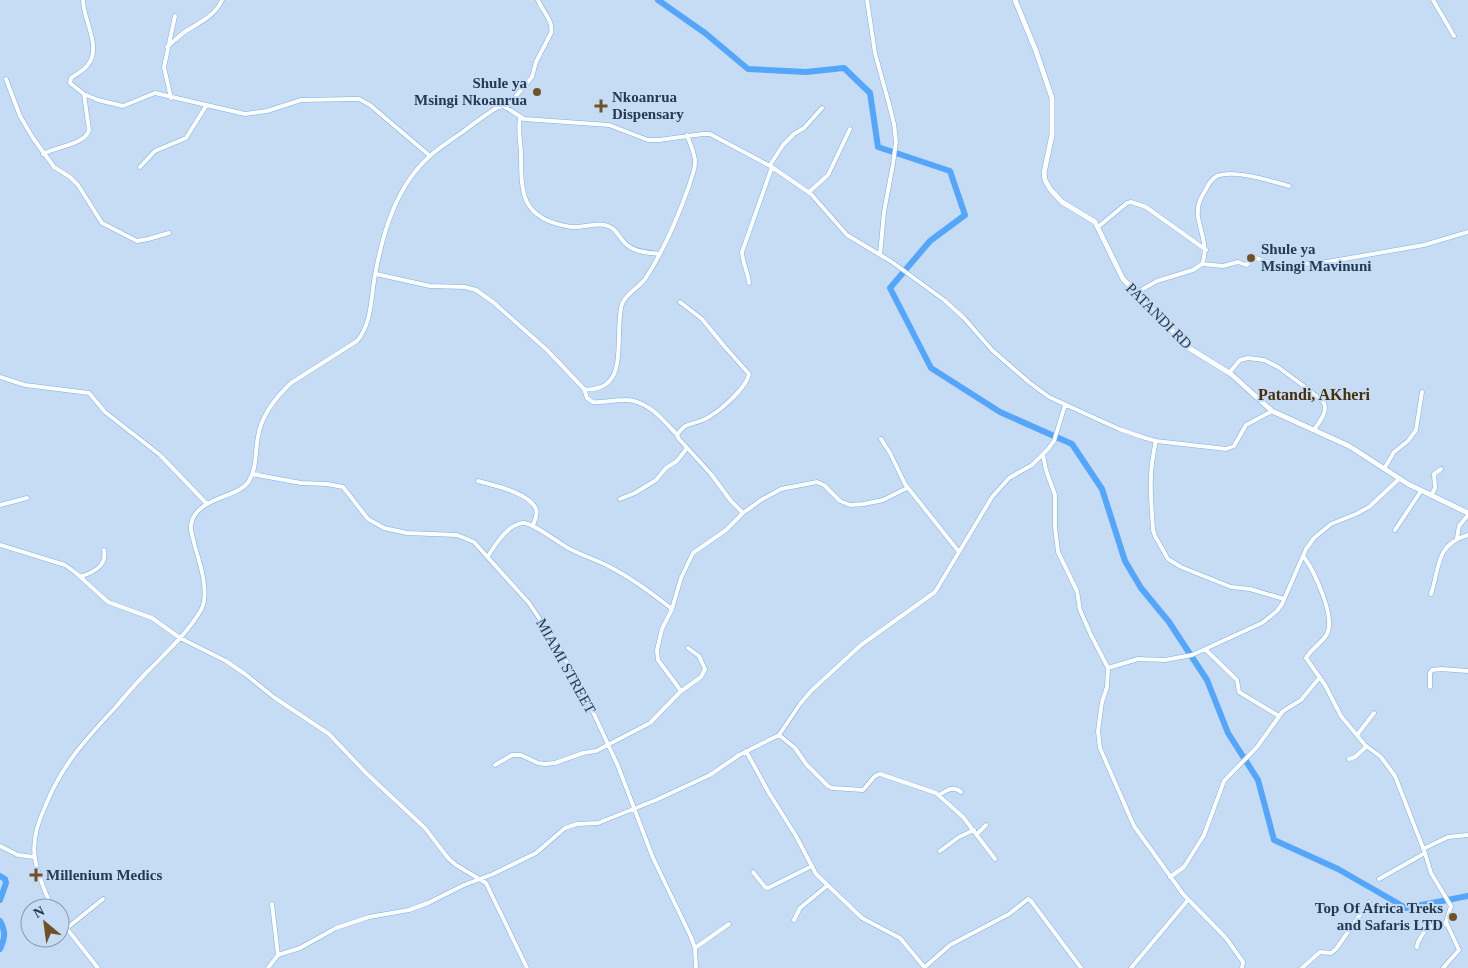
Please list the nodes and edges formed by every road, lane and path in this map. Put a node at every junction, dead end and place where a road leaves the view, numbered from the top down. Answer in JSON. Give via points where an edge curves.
{"nodes":[{"id":1,"x":83,"y":0,"type":"edge"},
{"id":2,"x":222,"y":0,"type":"edge"},
{"id":3,"x":538,"y":0,"type":"edge"},
{"id":4,"x":867,"y":0,"type":"edge"},
{"id":5,"x":1015,"y":0,"type":"edge"},
{"id":6,"x":1433,"y":0,"type":"edge"},
{"id":7,"x":175,"y":16,"type":"dead end"},
{"id":8,"x":1454,"y":36,"type":"dead end"},
{"id":9,"x":167,"y":47,"type":"junction"},
{"id":10,"x":6,"y":79,"type":"dead end"},
{"id":11,"x":84,"y":94,"type":"junction"},
{"id":12,"x":171,"y":98,"type":"junction"},
{"id":13,"x":206,"y":106,"type":"junction"},
{"id":14,"x":506,"y":108,"type":"junction"},
{"id":15,"x":822,"y":108,"type":"dead end"},
{"id":16,"x":520,"y":118,"type":"junction"},
{"id":17,"x":850,"y":129,"type":"dead end"},
{"id":18,"x":687,"y":135,"type":"junction"},
{"id":19,"x":43,"y":154,"type":"junction"},
{"id":20,"x":430,"y":156,"type":"junction"},
{"id":21,"x":771,"y":166,"type":"junction"},
{"id":22,"x":140,"y":167,"type":"dead end"},
{"id":23,"x":1288,"y":186,"type":"dead end"},
{"id":24,"x":809,"y":192,"type":"junction"},
{"id":25,"x":1098,"y":227,"type":"junction"},
{"id":26,"x":1468,"y":232,"type":"edge"},
{"id":27,"x":169,"y":233,"type":"dead end"},
{"id":28,"x":1206,"y":250,"type":"junction"},
{"id":29,"x":660,"y":254,"type":"junction"},
{"id":30,"x":880,"y":255,"type":"junction"},
{"id":31,"x":1202,"y":264,"type":"junction"},
{"id":32,"x":376,"y":274,"type":"junction"},
{"id":33,"x":749,"y":283,"type":"dead end"},
{"id":34,"x":1136,"y":293,"type":"junction"},
{"id":35,"x":680,"y":302,"type":"dead end"},
{"id":36,"x":1229,"y":373,"type":"junction"},
{"id":37,"x":0,"y":377,"type":"edge"},
{"id":38,"x":584,"y":389,"type":"junction"},
{"id":39,"x":1422,"y":392,"type":"dead end"},
{"id":40,"x":1065,"y":405,"type":"junction"},
{"id":41,"x":1272,"y":410,"type":"junction"},
{"id":42,"x":1314,"y":430,"type":"junction"},
{"id":43,"x":677,"y":435,"type":"junction"},
{"id":44,"x":881,"y":439,"type":"dead end"},
{"id":45,"x":1156,"y":441,"type":"junction"},
{"id":46,"x":687,"y":448,"type":"junction"},
{"id":47,"x":1043,"y":455,"type":"junction"},
{"id":48,"x":1384,"y":469,"type":"junction"},
{"id":49,"x":1440,"y":469,"type":"dead end"},
{"id":50,"x":252,"y":474,"type":"junction"},
{"id":51,"x":1399,"y":479,"type":"junction"},
{"id":52,"x":478,"y":481,"type":"dead end"},
{"id":53,"x":907,"y":488,"type":"junction"},
{"id":54,"x":1421,"y":491,"type":"junction"},
{"id":55,"x":1431,"y":496,"type":"junction"},
{"id":56,"x":27,"y":498,"type":"dead end"},
{"id":57,"x":620,"y":499,"type":"dead end"},
{"id":58,"x":207,"y":504,"type":"junction"},
{"id":59,"x":0,"y":505,"type":"edge"},
{"id":60,"x":743,"y":513,"type":"junction"},
{"id":61,"x":1468,"y":514,"type":"edge"},
{"id":62,"x":533,"y":525,"type":"junction"},
{"id":63,"x":1395,"y":530,"type":"dead end"},
{"id":64,"x":1468,"y":535,"type":"edge"},
{"id":65,"x":1457,"y":538,"type":"junction"},
{"id":66,"x":0,"y":545,"type":"edge"},
{"id":67,"x":104,"y":550,"type":"dead end"},
{"id":68,"x":959,"y":552,"type":"junction"},
{"id":69,"x":488,"y":556,"type":"junction"},
{"id":70,"x":1304,"y":557,"type":"junction"},
{"id":71,"x":80,"y":577,"type":"junction"},
{"id":72,"x":1431,"y":594,"type":"dead end"},
{"id":73,"x":1284,"y":599,"type":"junction"},
{"id":74,"x":672,"y":609,"type":"junction"},
{"id":75,"x":180,"y":638,"type":"junction"},
{"id":76,"x":688,"y":648,"type":"dead end"},
{"id":77,"x":1205,"y":649,"type":"junction"},
{"id":78,"x":1108,"y":668,"type":"junction"},
{"id":79,"x":1468,"y":671,"type":"edge"},
{"id":80,"x":1320,"y":677,"type":"junction"},
{"id":81,"x":1430,"y":687,"type":"dead end"},
{"id":82,"x":680,"y":692,"type":"junction"},
{"id":83,"x":1374,"y":713,"type":"dead end"},
{"id":84,"x":1279,"y":716,"type":"junction"},
{"id":85,"x":779,"y":735,"type":"junction"},
{"id":86,"x":1358,"y":735,"type":"junction"},
{"id":87,"x":608,"y":745,"type":"junction"},
{"id":88,"x":1366,"y":747,"type":"junction"},
{"id":89,"x":746,"y":751,"type":"junction"},
{"id":90,"x":1373,"y":752,"type":"junction"},
{"id":91,"x":1349,"y":759,"type":"dead end"},
{"id":92,"x":1377,"y":759,"type":"dead end"},
{"id":93,"x":495,"y":764,"type":"dead end"},
{"id":94,"x":961,"y":792,"type":"dead end"},
{"id":95,"x":938,"y":795,"type":"junction"},
{"id":96,"x":634,"y":809,"type":"junction"},
{"id":97,"x":986,"y":824,"type":"dead end"},
{"id":98,"x":974,"y":830,"type":"junction"},
{"id":99,"x":977,"y":834,"type":"junction"},
{"id":100,"x":1468,"y":835,"type":"edge"},
{"id":101,"x":0,"y":846,"type":"edge"},
{"id":102,"x":940,"y":851,"type":"dead end"},
{"id":103,"x":1424,"y":851,"type":"junction"},
{"id":104,"x":34,"y":856,"type":"junction"},
{"id":105,"x":995,"y":859,"type":"dead end"},
{"id":106,"x":812,"y":866,"type":"junction"},
{"id":107,"x":753,"y":872,"type":"dead end"},
{"id":108,"x":1170,"y":877,"type":"junction"},
{"id":109,"x":482,"y":879,"type":"junction"},
{"id":110,"x":1379,"y":879,"type":"dead end"},
{"id":111,"x":828,"y":885,"type":"junction"},
{"id":112,"x":49,"y":898,"type":"edge"},
{"id":113,"x":103,"y":899,"type":"dead end"},
{"id":114,"x":1188,"y":900,"type":"junction"},
{"id":115,"x":1369,"y":902,"type":"dead end"},
{"id":116,"x":272,"y":904,"type":"dead end"},
{"id":117,"x":794,"y":920,"type":"dead end"},
{"id":118,"x":729,"y":924,"type":"dead end"},
{"id":119,"x":1447,"y":924,"type":"junction"},
{"id":120,"x":70,"y":926,"type":"edge"},
{"id":121,"x":70,"y":932,"type":"edge"},
{"id":122,"x":1417,"y":947,"type":"dead end"},
{"id":123,"x":695,"y":948,"type":"junction"},
{"id":124,"x":278,"y":955,"type":"junction"},
{"id":125,"x":925,"y":967,"type":"edge"},
{"id":126,"x":98,"y":968,"type":"edge"},
{"id":127,"x":268,"y":968,"type":"edge"},
{"id":128,"x":527,"y":968,"type":"edge"},
{"id":129,"x":696,"y":968,"type":"edge"},
{"id":130,"x":1081,"y":968,"type":"edge"},
{"id":131,"x":1131,"y":968,"type":"edge"},
{"id":132,"x":1242,"y":968,"type":"edge"},
{"id":133,"x":1302,"y":968,"type":"edge"},
{"id":134,"x":1443,"y":968,"type":"edge"}],
"edges":[{"from":1,"to":11,"type":"street","via":[[93,54],[87,66],[70,80]]},
{"from":2,"to":9,"type":"street","via":[[212,15]]},
{"from":3,"to":14,"type":"street","via":[[552,30],[532,77]]},
{"from":4,"to":30,"type":"street","via":[[875,54],[896,142]]},
{"from":5,"to":25,"type":"street","name":"PATANDI RD","via":[[1052,98],[1052,135],[1045,180],[1062,202],[1088,217]]},
{"from":6,"to":8,"type":"street"},
{"from":7,"to":9,"type":"street"},
{"from":9,"to":12,"type":"street","via":[[164,72]]},
{"from":10,"to":19,"type":"street","via":[[20,116]]},
{"from":11,"to":12,"type":"street","via":[[123,106],[152,94]]},
{"from":11,"to":19,"type":"street","via":[[88,135]]},
{"from":12,"to":13,"type":"street"},
{"from":13,"to":20,"type":"street","via":[[245,114],[267,111],[296,101],[359,99]]},
{"from":13,"to":22,"type":"street","via":[[186,138],[155,151]]},
{"from":14,"to":16,"type":"street"},
{"from":14,"to":20,"type":"street","via":[[493,109]]},
{"from":15,"to":21,"type":"street","via":[[803,130],[783,145]]},
{"from":16,"to":18,"type":"street","via":[[610,125],[648,140]]},
{"from":16,"to":29,"type":"street","via":[[522,183],[531,210],[571,227],[602,225],[613,228],[629,247]]},
{"from":17,"to":24,"type":"street","via":[[828,175]]},
{"from":18,"to":21,"type":"street","via":[[710,134]]},
{"from":18,"to":29,"type":"street","via":[[694,153],[694,167],[679,215]]},
{"from":19,"to":27,"type":"street","via":[[54,167],[74,181],[105,225],[137,241]]},
{"from":20,"to":32,"type":"street","via":[[399,197]]},
{"from":21,"to":24,"type":"street"},
{"from":21,"to":33,"type":"street","via":[[742,252]]},
{"from":23,"to":28,"type":"street","via":[[1239,175],[1226,174],[1212,180],[1198,207]]},
{"from":24,"to":30,"type":"street","via":[[842,230]]},
{"from":25,"to":28,"type":"street","via":[[1131,202],[1146,207]]},
{"from":25,"to":34,"type":"street","name":"PATANDI RD","via":[[1120,276]]},
{"from":26,"to":31,"type":"street","via":[[1424,246],[1327,262],[1278,266],[1256,258],[1246,265],[1238,262],[1223,266]]},
{"from":28,"to":31,"type":"street"},
{"from":29,"to":38,"type":"street","via":[[646,278],[628,295],[622,306],[612,379],[603,386]]},
{"from":30,"to":40,"type":"street","via":[[944,300],[1008,365],[1049,397]]},
{"from":31,"to":34,"type":"street","via":[[1157,281]]},
{"from":32,"to":38,"type":"street","via":[[440,288],[465,287],[480,292],[546,350]]},
{"from":32,"to":50,"type":"street","via":[[369,313],[358,339],[291,383],[268,410],[261,422]]},
{"from":34,"to":36,"type":"street","name":"PATANDI RD","via":[[1189,348]]},
{"from":35,"to":43,"type":"street","via":[[702,319],[749,375],[733,398],[704,420],[688,423]]},
{"from":36,"to":41,"type":"street","name":"PATANDI RD"},
{"from":36,"to":42,"type":"street","via":[[1239,360],[1248,358],[1264,360],[1278,367],[1324,403],[1325,412]]},
{"from":37,"to":58,"type":"street","via":[[25,385],[89,393],[105,412],[160,455]]},
{"from":38,"to":43,"type":"street","via":[[587,398],[593,402],[629,400],[642,403]]},
{"from":39,"to":48,"type":"street","via":[[1416,430],[1394,452]]},
{"from":40,"to":45,"type":"street","via":[[1118,429]]},
{"from":40,"to":47,"type":"street","via":[[1054,441]]},
{"from":41,"to":42,"type":"street","name":"PATANDI RD"},
{"from":41,"to":45,"type":"street","via":[[1246,425],[1234,446],[1226,449]]},
{"from":42,"to":48,"type":"street","name":"PATANDI RD","via":[[1349,446]]},
{"from":43,"to":46,"type":"street"},
{"from":44,"to":53,"type":"street"},
{"from":45,"to":73,"type":"street","via":[[1150,481],[1153,530],[1168,558],[1219,583]]},
{"from":46,"to":57,"type":"street","via":[[678,461],[666,468],[656,480],[635,494]]},
{"from":46,"to":60,"type":"street"},
{"from":47,"to":68,"type":"street","via":[[1010,478],[992,496]]},
{"from":47,"to":78,"type":"street","via":[[1055,495],[1058,552],[1077,592],[1080,610]]},
{"from":48,"to":51,"type":"street","name":"PATANDI RD"},
{"from":49,"to":55,"type":"street","via":[[1434,474],[1435,488]]},
{"from":50,"to":58,"type":"street","via":[[246,485]]},
{"from":50,"to":69,"type":"street","name":"MIAMI STREET","via":[[343,487],[368,519],[384,528],[407,533],[457,535],[474,542]]},
{"from":51,"to":54,"type":"street","name":"PATANDI RD"},
{"from":51,"to":70,"type":"street","via":[[1370,506],[1327,527],[1310,543]]},
{"from":52,"to":62,"type":"street","via":[[504,488],[527,500],[536,510]]},
{"from":53,"to":60,"type":"street","via":[[883,500],[850,505],[815,482],[781,489]]},
{"from":53,"to":68,"type":"street"},
{"from":54,"to":55,"type":"street","name":"PATANDI RD"},
{"from":54,"to":63,"type":"street"},
{"from":55,"to":61,"type":"street","name":"PATANDI RD"},
{"from":56,"to":59,"type":"street"},
{"from":58,"to":75,"type":"street","via":[[191,525],[203,578],[204,603]]},
{"from":60,"to":74,"type":"street","via":[[691,556]]},
{"from":61,"to":65,"type":"street","via":[[1459,526]]},
{"from":62,"to":69,"type":"street","via":[[525,522],[514,526]]},
{"from":62,"to":74,"type":"street","via":[[569,548],[611,567]]},
{"from":64,"to":65,"type":"street"},
{"from":65,"to":72,"type":"street","via":[[1440,556]]},
{"from":66,"to":71,"type":"street","via":[[65,565]]},
{"from":67,"to":71,"type":"street","via":[[101,565]]},
{"from":68,"to":85,"type":"street","via":[[935,592],[861,645],[811,691]]},
{"from":69,"to":87,"type":"street","name":"MIAMI STREET","via":[[519,590],[560,648]]},
{"from":70,"to":73,"type":"street"},
{"from":70,"to":80,"type":"street","via":[[1315,574],[1328,615],[1327,634],[1306,657]]},
{"from":71,"to":75,"type":"street","via":[[108,602],[152,618]]},
{"from":73,"to":77,"type":"street","via":[[1277,611],[1262,623]]},
{"from":74,"to":82,"type":"street","via":[[662,629],[657,655]]},
{"from":75,"to":104,"type":"street","via":[[69,760],[43,810]]},
{"from":75,"to":109,"type":"street","via":[[231,664],[329,734],[425,828],[448,858]]},
{"from":76,"to":82,"type":"street","via":[[699,656],[705,669],[700,677]]},
{"from":77,"to":78,"type":"street","via":[[1187,656],[1165,660],[1138,659]]},
{"from":77,"to":84,"type":"street","via":[[1237,680],[1240,692]]},
{"from":78,"to":108,"type":"street","via":[[1098,731],[1100,748],[1134,826]]},
{"from":79,"to":81,"type":"street","via":[[1432,670]]},
{"from":80,"to":84,"type":"street","via":[[1301,700],[1287,707]]},
{"from":80,"to":86,"type":"street","via":[[1341,716]]},
{"from":82,"to":87,"type":"street","via":[[650,723]]},
{"from":83,"to":86,"type":"street"},
{"from":84,"to":108,"type":"street","via":[[1224,782],[1204,835],[1184,867]]},
{"from":85,"to":89,"type":"street"},
{"from":85,"to":95,"type":"street","via":[[830,788],[863,790],[880,774]]},
{"from":86,"to":88,"type":"street"},
{"from":87,"to":93,"type":"street","via":[[555,763],[538,763],[519,754]]},
{"from":87,"to":96,"type":"street","name":"MIAMI STREET"},
{"from":88,"to":90,"type":"street"},
{"from":88,"to":91,"type":"street"},
{"from":89,"to":96,"type":"street","via":[[702,779]]},
{"from":89,"to":106,"type":"street"},
{"from":90,"to":92,"type":"street"},
{"from":90,"to":103,"type":"street","via":[[1386,764],[1399,784]]},
{"from":94,"to":95,"type":"street","via":[[951,788]]},
{"from":95,"to":98,"type":"street"},
{"from":96,"to":109,"type":"street","via":[[598,823],[565,828],[536,853]]},
{"from":96,"to":123,"type":"street","name":"MIAMI STREET"},
{"from":97,"to":99,"type":"street"},
{"from":98,"to":99,"type":"street"},
{"from":98,"to":102,"type":"street"},
{"from":99,"to":105,"type":"street"},
{"from":100,"to":103,"type":"street","via":[[1448,837]]},
{"from":101,"to":104,"type":"street","via":[[18,856]]},
{"from":103,"to":110,"type":"street"},
{"from":103,"to":119,"type":"street","via":[[1431,873],[1451,906]]},
{"from":104,"to":112,"type":"street"},
{"from":106,"to":107,"type":"street","via":[[771,887],[765,887]]},
{"from":106,"to":111,"type":"street"},
{"from":108,"to":114,"type":"street"},
{"from":109,"to":124,"type":"street","via":[[409,910],[369,917],[336,928],[300,948]]},
{"from":109,"to":128,"type":"street"},
{"from":111,"to":117,"type":"street","via":[[803,904]]},
{"from":111,"to":125,"type":"street","via":[[862,918],[900,938]]},
{"from":113,"to":120,"type":"street"},
{"from":114,"to":131,"type":"street"},
{"from":114,"to":132,"type":"street","via":[[1226,938],[1243,962]]},
{"from":115,"to":133,"type":"street","via":[[1336,949],[1330,953],[1320,952]]},
{"from":116,"to":124,"type":"street"},
{"from":118,"to":123,"type":"street"},
{"from":119,"to":122,"type":"street","via":[[1427,927]]},
{"from":119,"to":134,"type":"street","via":[[1459,950]]},
{"from":121,"to":126,"type":"street"},
{"from":123,"to":129,"type":"street","name":"MIAMI STREET"},
{"from":124,"to":127,"type":"street"},
{"from":125,"to":130,"type":"street","via":[[950,945],[1009,914],[1028,899]]}]}
